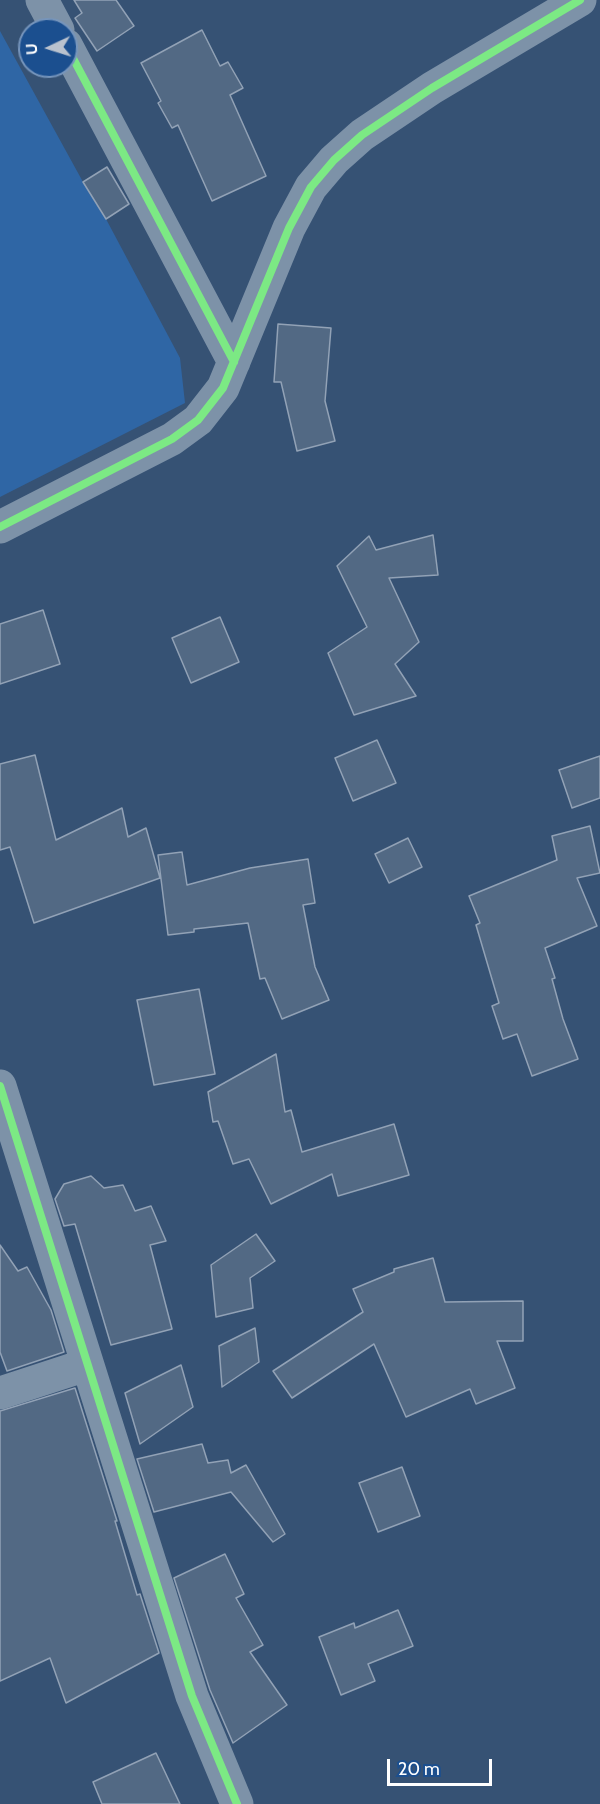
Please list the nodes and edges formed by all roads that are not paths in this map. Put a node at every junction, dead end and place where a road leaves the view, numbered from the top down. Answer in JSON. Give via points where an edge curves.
{"nodes":[{"id":1,"x":42,"y":0,"type":"edge"},
{"id":2,"x":580,"y":0,"type":"edge"},
{"id":3,"x":52,"y":18,"type":"edge"},
{"id":4,"x":78,"y":68,"type":"edge"},
{"id":5,"x":234,"y":362,"type":"junction"},
{"id":6,"x":0,"y":527,"type":"edge"},
{"id":7,"x":0,"y":1086,"type":"edge"},
{"id":8,"x":86,"y":1365,"type":"junction"},
{"id":9,"x":0,"y":1393,"type":"edge"},
{"id":10,"x":237,"y":1804,"type":"edge"}],
"edges":[{"from":1,"to":3,"type":"street"},
{"from":2,"to":5,"type":"street","via":[[432,88],[362,135],[334,160],[311,187],[289,228]]},
{"from":4,"to":5,"type":"street"},
{"from":5,"to":6,"type":"street","via":[[213,403],[172,439]]},
{"from":7,"to":8,"type":"street"},
{"from":8,"to":9,"type":"street"},
{"from":8,"to":10,"type":"street","via":[[192,1696]]}]}
